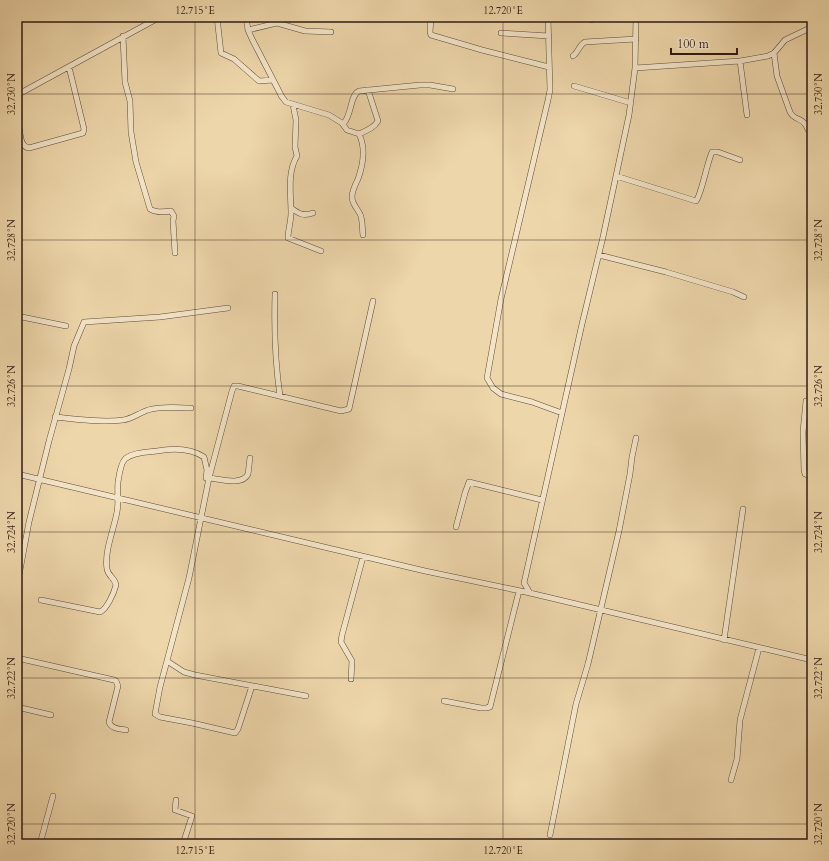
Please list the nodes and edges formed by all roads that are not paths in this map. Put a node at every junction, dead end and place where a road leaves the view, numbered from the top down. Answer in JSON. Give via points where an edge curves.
{"nodes":[{"id":1,"x":160,"y":17,"type":"edge"},
{"id":2,"x":217,"y":17,"type":"edge"},
{"id":3,"x":246,"y":17,"type":"edge"},
{"id":4,"x":431,"y":17,"type":"edge"},
{"id":5,"x":548,"y":17,"type":"edge"},
{"id":6,"x":636,"y":17,"type":"edge"},
{"id":7,"x":277,"y":20,"type":"edge"},
{"id":8,"x":812,"y":27,"type":"edge"},
{"id":9,"x":248,"y":30,"type":"junction"},
{"id":10,"x":331,"y":32,"type":"dead end"},
{"id":11,"x":501,"y":33,"type":"dead end"},
{"id":12,"x":122,"y":36,"type":"junction"},
{"id":13,"x":549,"y":36,"type":"junction"},
{"id":14,"x":636,"y":39,"type":"junction"},
{"id":15,"x":774,"y":54,"type":"junction"},
{"id":16,"x":573,"y":56,"type":"dead end"},
{"id":17,"x":740,"y":61,"type":"junction"},
{"id":18,"x":69,"y":66,"type":"junction"},
{"id":19,"x":549,"y":67,"type":"junction"},
{"id":20,"x":635,"y":68,"type":"junction"},
{"id":21,"x":273,"y":80,"type":"junction"},
{"id":22,"x":574,"y":86,"type":"dead end"},
{"id":23,"x":453,"y":89,"type":"dead end"},
{"id":24,"x":368,"y":90,"type":"junction"},
{"id":25,"x":17,"y":95,"type":"edge"},
{"id":26,"x":631,"y":103,"type":"junction"},
{"id":27,"x":294,"y":105,"type":"junction"},
{"id":28,"x":747,"y":115,"type":"dead end"},
{"id":29,"x":17,"y":123,"type":"edge"},
{"id":30,"x":342,"y":123,"type":"junction"},
{"id":31,"x":359,"y":134,"type":"junction"},
{"id":32,"x":812,"y":135,"type":"edge"},
{"id":33,"x":740,"y":160,"type":"dead end"},
{"id":34,"x":616,"y":176,"type":"junction"},
{"id":35,"x":290,"y":208,"type":"junction"},
{"id":36,"x":313,"y":213,"type":"dead end"},
{"id":37,"x":363,"y":236,"type":"dead end"},
{"id":38,"x":320,"y":251,"type":"dead end"},
{"id":39,"x":175,"y":253,"type":"dead end"},
{"id":40,"x":599,"y":255,"type":"junction"},
{"id":41,"x":275,"y":294,"type":"dead end"},
{"id":42,"x":744,"y":297,"type":"dead end"},
{"id":43,"x":374,"y":301,"type":"dead end"},
{"id":44,"x":228,"y":308,"type":"dead end"},
{"id":45,"x":17,"y":316,"type":"edge"},
{"id":46,"x":66,"y":326,"type":"dead end"},
{"id":47,"x":280,"y":396,"type":"junction"},
{"id":48,"x":806,"y":401,"type":"dead end"},
{"id":49,"x":191,"y":408,"type":"dead end"},
{"id":50,"x":562,"y":413,"type":"junction"},
{"id":51,"x":55,"y":417,"type":"junction"},
{"id":52,"x":636,"y":438,"type":"dead end"},
{"id":53,"x":250,"y":458,"type":"dead end"},
{"id":54,"x":17,"y":474,"type":"edge"},
{"id":55,"x":812,"y":477,"type":"edge"},
{"id":56,"x":209,"y":478,"type":"junction"},
{"id":57,"x":40,"y":480,"type":"junction"},
{"id":58,"x":118,"y":498,"type":"junction"},
{"id":59,"x":542,"y":500,"type":"junction"},
{"id":60,"x":743,"y":509,"type":"dead end"},
{"id":61,"x":200,"y":518,"type":"junction"},
{"id":62,"x":456,"y":528,"type":"dead end"},
{"id":63,"x":363,"y":557,"type":"junction"},
{"id":64,"x":524,"y":583,"type":"junction"},
{"id":65,"x":17,"y":586,"type":"edge"},
{"id":66,"x":517,"y":591,"type":"junction"},
{"id":67,"x":530,"y":593,"type":"junction"},
{"id":68,"x":41,"y":600,"type":"dead end"},
{"id":69,"x":600,"y":610,"type":"junction"},
{"id":70,"x":724,"y":640,"type":"junction"},
{"id":71,"x":759,"y":648,"type":"junction"},
{"id":72,"x":17,"y":658,"type":"edge"},
{"id":73,"x":812,"y":660,"type":"edge"},
{"id":74,"x":167,"y":661,"type":"junction"},
{"id":75,"x":351,"y":679,"type":"dead end"},
{"id":76,"x":252,"y":686,"type":"junction"},
{"id":77,"x":306,"y":696,"type":"dead end"},
{"id":78,"x":444,"y":701,"type":"dead end"},
{"id":79,"x":17,"y":707,"type":"edge"},
{"id":80,"x":51,"y":715,"type":"dead end"},
{"id":81,"x":126,"y":730,"type":"dead end"},
{"id":82,"x":731,"y":780,"type":"dead end"},
{"id":83,"x":53,"y":796,"type":"dead end"},
{"id":84,"x":176,"y":800,"type":"dead end"},
{"id":85,"x":550,"y":836,"type":"dead end"},
{"id":86,"x":40,"y":844,"type":"edge"},
{"id":87,"x":183,"y":844,"type":"edge"}],
"edges":[{"from":1,"to":12,"type":"street"},
{"from":2,"to":21,"type":"street","via":[[221,52],[234,59],[259,81]]},
{"from":3,"to":9,"type":"street"},
{"from":4,"to":19,"type":"street","via":[[431,35]]},
{"from":5,"to":13,"type":"street"},
{"from":6,"to":14,"type":"street"},
{"from":7,"to":9,"type":"street"},
{"from":7,"to":10,"type":"street","via":[[305,31]]},
{"from":8,"to":15,"type":"street","via":[[785,40]]},
{"from":9,"to":21,"type":"street"},
{"from":11,"to":13,"type":"street"},
{"from":12,"to":18,"type":"street"},
{"from":12,"to":39,"type":"street","via":[[125,82],[130,101],[131,132],[136,162],[150,209],[171,211],[174,216]]},
{"from":13,"to":19,"type":"street"},
{"from":14,"to":16,"type":"street","via":[[585,42]]},
{"from":14,"to":20,"type":"street"},
{"from":15,"to":17,"type":"street"},
{"from":15,"to":32,"type":"street","via":[[777,76],[792,117],[804,122]]},
{"from":17,"to":20,"type":"street"},
{"from":17,"to":28,"type":"street"},
{"from":18,"to":25,"type":"street"},
{"from":18,"to":29,"type":"street","via":[[83,133],[25,148]]},
{"from":19,"to":50,"type":"street","via":[[550,90],[501,299],[487,378],[493,388],[501,394]]},
{"from":20,"to":26,"type":"street"},
{"from":21,"to":27,"type":"street","via":[[286,102]]},
{"from":22,"to":26,"type":"street"},
{"from":23,"to":24,"type":"street","via":[[420,85]]},
{"from":24,"to":30,"type":"street","via":[[356,92],[346,120]]},
{"from":24,"to":31,"type":"street","via":[[378,122]]},
{"from":26,"to":34,"type":"street"},
{"from":27,"to":30,"type":"street","via":[[329,115]]},
{"from":27,"to":35,"type":"street","via":[[297,156],[290,171]]},
{"from":30,"to":31,"type":"street","via":[[347,130]]},
{"from":31,"to":37,"type":"street","via":[[363,147],[363,162],[351,198],[361,216]]},
{"from":33,"to":34,"type":"street","via":[[712,152],[696,201]]},
{"from":34,"to":40,"type":"street"},
{"from":35,"to":36,"type":"street","via":[[302,215]]},
{"from":35,"to":38,"type":"street","via":[[288,238]]},
{"from":40,"to":42,"type":"street","via":[[666,272]]},
{"from":40,"to":50,"type":"street"},
{"from":41,"to":47,"type":"street","via":[[274,332]]},
{"from":43,"to":47,"type":"street","via":[[349,409],[341,411]]},
{"from":44,"to":51,"type":"street","via":[[160,318],[84,322],[74,346]]},
{"from":45,"to":46,"type":"street"},
{"from":47,"to":56,"type":"street","via":[[233,387]]},
{"from":48,"to":55,"type":"street","via":[[803,432],[804,470],[805,474]]},
{"from":49,"to":51,"type":"street","via":[[156,408],[121,420]]},
{"from":50,"to":59,"type":"street"},
{"from":51,"to":57,"type":"street"},
{"from":52,"to":69,"type":"street","via":[[619,531]]},
{"from":53,"to":56,"type":"street","via":[[248,472],[240,481]]},
{"from":54,"to":57,"type":"street"},
{"from":56,"to":61,"type":"street"},
{"from":57,"to":58,"type":"street"},
{"from":57,"to":65,"type":"street"},
{"from":58,"to":61,"type":"street"},
{"from":58,"to":61,"type":"street","via":[[119,476],[124,460],[130,455],[176,449],[196,452],[204,457],[207,470]]},
{"from":58,"to":68,"type":"street","via":[[106,568],[116,584],[104,610],[93,612]]},
{"from":59,"to":62,"type":"street","via":[[469,482]]},
{"from":59,"to":64,"type":"street"},
{"from":60,"to":70,"type":"street"},
{"from":61,"to":63,"type":"street"},
{"from":61,"to":74,"type":"street","via":[[189,578]]},
{"from":63,"to":66,"type":"street"},
{"from":63,"to":75,"type":"street","via":[[341,642],[352,661]]},
{"from":64,"to":66,"type":"street"},
{"from":64,"to":67,"type":"street"},
{"from":66,"to":67,"type":"street"},
{"from":66,"to":78,"type":"street","via":[[490,707],[480,708]]},
{"from":67,"to":69,"type":"street"},
{"from":69,"to":70,"type":"street"},
{"from":69,"to":85,"type":"street","via":[[576,704]]},
{"from":70,"to":71,"type":"street"},
{"from":71,"to":73,"type":"street"},
{"from":71,"to":82,"type":"street","via":[[740,720],[737,759]]},
{"from":72,"to":81,"type":"street","via":[[116,681],[118,686],[109,722],[112,727]]},
{"from":74,"to":76,"type":"street","via":[[190,673]]},
{"from":74,"to":76,"type":"street","via":[[156,716],[235,733]]},
{"from":76,"to":77,"type":"street"},
{"from":79,"to":80,"type":"street"},
{"from":83,"to":86,"type":"street"},
{"from":84,"to":87,"type":"street","via":[[175,810],[192,816]]}]}
